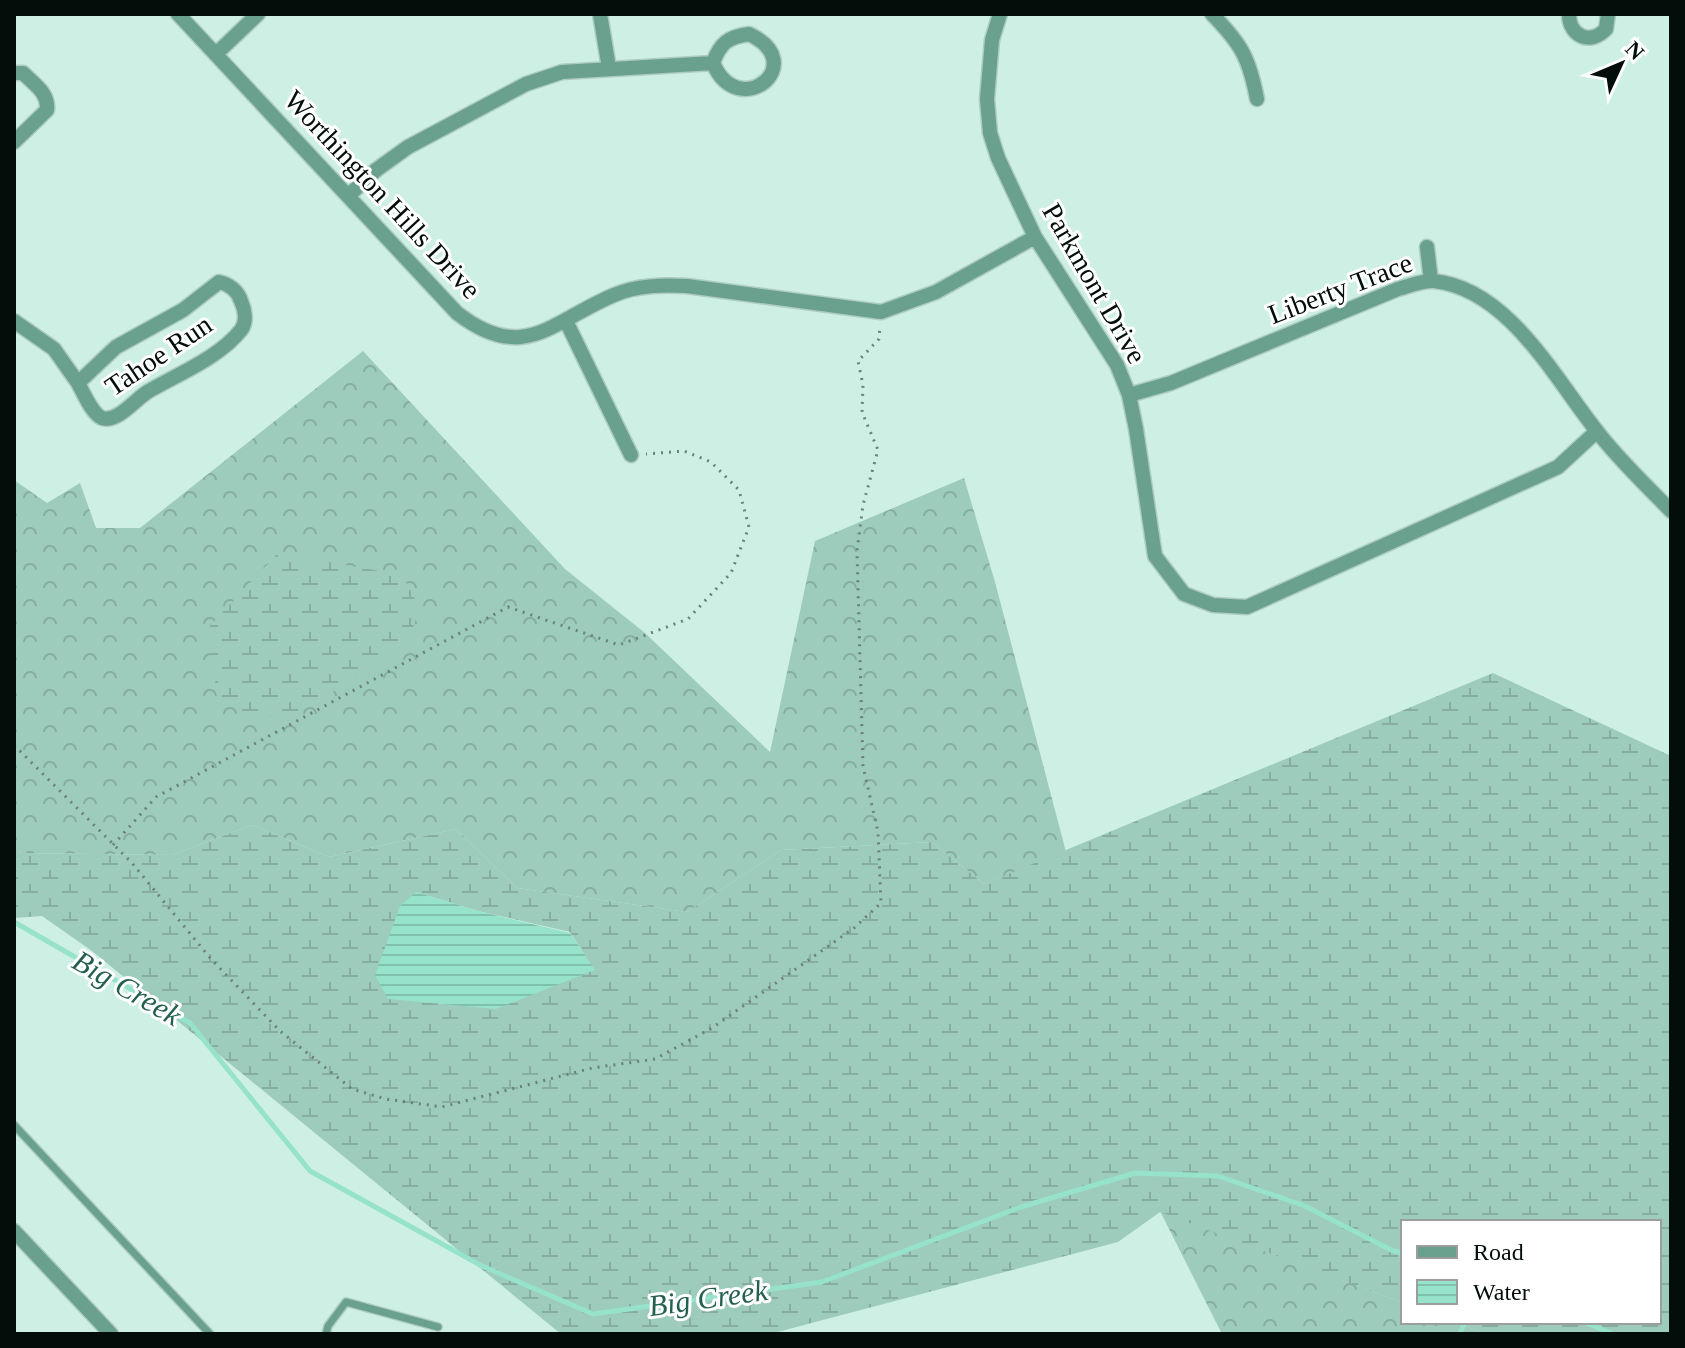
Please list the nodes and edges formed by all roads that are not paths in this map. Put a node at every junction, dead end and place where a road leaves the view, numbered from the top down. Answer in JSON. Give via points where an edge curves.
{"nodes":[{"id":1,"x":178,"y":14,"type":"edge"},
{"id":2,"x":258,"y":14,"type":"edge"},
{"id":3,"x":600,"y":14,"type":"edge"},
{"id":4,"x":1000,"y":14,"type":"edge"},
{"id":5,"x":1212,"y":14,"type":"edge"},
{"id":6,"x":1569,"y":14,"type":"edge"},
{"id":7,"x":1608,"y":14,"type":"edge"},
{"id":8,"x":216,"y":54,"type":"junction"},
{"id":9,"x":713,"y":63,"type":"junction"},
{"id":10,"x":609,"y":68,"type":"junction"},
{"id":11,"x":14,"y":73,"type":"edge"},
{"id":12,"x":1257,"y":99,"type":"dead end"},
{"id":13,"x":14,"y":142,"type":"edge"},
{"id":14,"x":348,"y":196,"type":"junction"},
{"id":15,"x":1035,"y":237,"type":"junction"},
{"id":16,"x":1427,"y":247,"type":"dead end"},
{"id":17,"x":1431,"y":281,"type":"junction"},
{"id":18,"x":14,"y":321,"type":"edge"},
{"id":19,"x":566,"y":321,"type":"junction"},
{"id":20,"x":78,"y":383,"type":"junction"},
{"id":21,"x":1129,"y":395,"type":"junction"},
{"id":22,"x":1597,"y":431,"type":"junction"},
{"id":23,"x":631,"y":455,"type":"road end"},
{"id":24,"x":1671,"y":511,"type":"edge"},
{"id":25,"x":14,"y":1125,"type":"edge"},
{"id":26,"x":14,"y":1231,"type":"edge"},
{"id":27,"x":438,"y":1327,"type":"dead end"},
{"id":28,"x":111,"y":1334,"type":"edge"},
{"id":29,"x":210,"y":1334,"type":"edge"},
{"id":30,"x":326,"y":1334,"type":"edge"}],
"edges":[{"from":1,"to":8,"type":"street","name":"Worthington Hills Drive"},
{"from":2,"to":8,"type":"street"},
{"from":3,"to":10,"type":"street"},
{"from":4,"to":15,"type":"street","name":"Parkmont Drive","via":[[987,99],[990,133]]},
{"from":5,"to":12,"type":"street","via":[[1236,40],[1251,68]]},
{"from":6,"to":7,"type":"street","via":[[1569,25],[1583,38],[1606,29]]},
{"from":8,"to":14,"type":"street","name":"Worthington Hills Drive"},
{"from":9,"to":9,"type":"street","via":[[719,47],[732,36],[749,34],[765,41],[774,56],[773,73],[753,88],[728,84]]},
{"from":9,"to":10,"type":"street"},
{"from":10,"to":14,"type":"street","via":[[562,72],[526,84],[408,147]]},
{"from":11,"to":13,"type":"street","via":[[23,73],[48,105]]},
{"from":14,"to":19,"type":"street","name":"Worthington Hills Drive","via":[[475,327],[521,338]]},
{"from":15,"to":19,"type":"street","name":"Worthington Hills Drive","via":[[936,292],[881,312],[663,285],[614,295]]},
{"from":15,"to":21,"type":"street","name":"Parkmont Drive","via":[[1098,332]]},
{"from":16,"to":17,"type":"street"},
{"from":17,"to":21,"type":"street","name":"Liberty Trace","via":[[1398,289],[1171,383]]},
{"from":17,"to":22,"type":"street","name":"Liberty Trace","via":[[1461,287],[1493,305],[1554,371]]},
{"from":18,"to":20,"type":"street","name":"Tahoe Run","via":[[54,349]]},
{"from":19,"to":23,"type":"street"},
{"from":20,"to":20,"type":"street","name":"Tahoe Run","via":[[98,416],[114,417],[204,361],[242,329],[246,317],[241,297],[228,284],[214,284],[183,310],[116,347]]},
{"from":21,"to":22,"type":"street","name":"Parkmont Drive","via":[[1155,556],[1184,594],[1213,605],[1247,607],[1558,467]]},
{"from":22,"to":24,"type":"street","name":"Liberty Trace"},
{"from":25,"to":29,"type":"lane"},
{"from":26,"to":28,"type":"street"},
{"from":27,"to":30,"type":"lane","via":[[346,1302]]}]}
